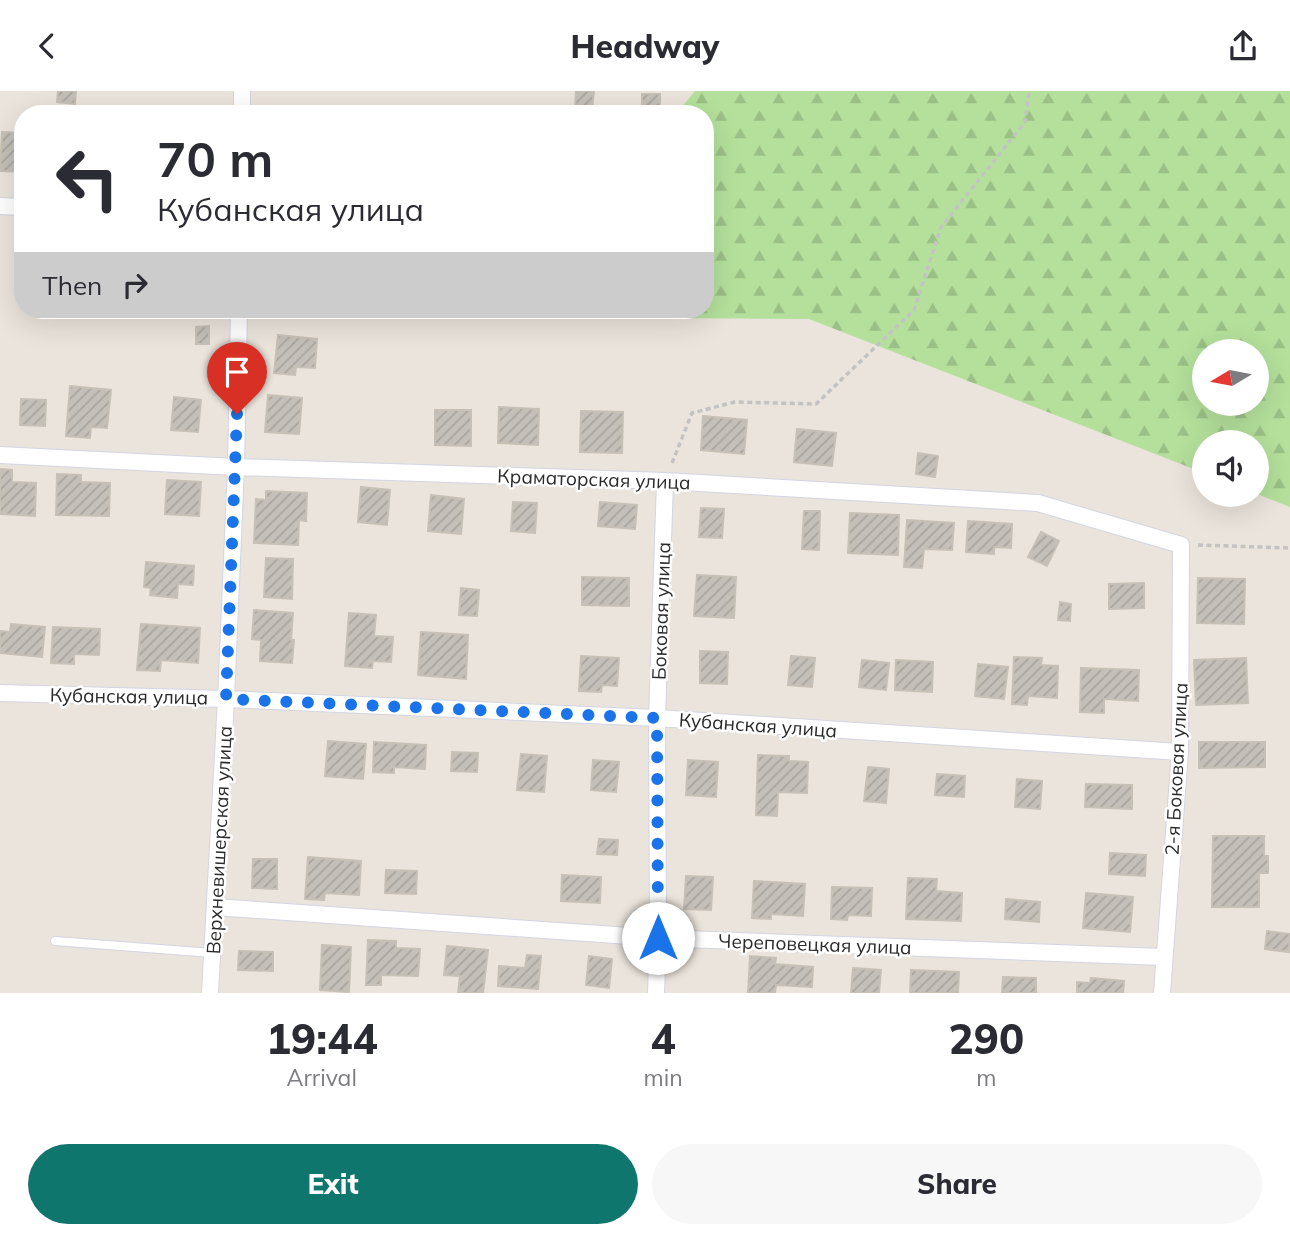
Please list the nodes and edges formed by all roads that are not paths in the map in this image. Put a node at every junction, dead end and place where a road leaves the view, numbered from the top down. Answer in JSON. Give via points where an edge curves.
{"nodes":[{"id":1,"x":239,"y":319,"type":"edge"},
{"id":2,"x":0,"y":455,"type":"edge"},
{"id":3,"x":236,"y":467,"type":"junction"},
{"id":4,"x":665,"y":481,"type":"junction"},
{"id":5,"x":1181,"y":545,"type":"joint"},
{"id":6,"x":0,"y":693,"type":"edge"},
{"id":7,"x":226,"y":699,"type":"junction"},
{"id":8,"x":657,"y":718,"type":"junction"},
{"id":9,"x":1180,"y":752,"type":"junction"},
{"id":10,"x":215,"y":907,"type":"junction"},
{"id":11,"x":658,"y":938,"type":"junction"},
{"id":12,"x":55,"y":941,"type":"dead end"},
{"id":13,"x":212,"y":953,"type":"junction"},
{"id":14,"x":1163,"y":957,"type":"junction"},
{"id":15,"x":210,"y":993,"type":"edge"},
{"id":16,"x":656,"y":993,"type":"edge"},
{"id":17,"x":1161,"y":993,"type":"edge"}],
"edges":[{"from":1,"to":3,"type":"street","name":"Верхневишерская улица"},
{"from":2,"to":3,"type":"street","name":"Краматорская улица"},
{"from":3,"to":4,"type":"street","name":"Краматорская улица"},
{"from":3,"to":7,"type":"street","name":"Верхневишерская улица"},
{"from":4,"to":5,"type":"street","name":"Краматорская улица","via":[[1038,503]]},
{"from":4,"to":8,"type":"street","name":"Боковая улица"},
{"from":5,"to":9,"type":"street","name":"2-я Боковая улица"},
{"from":6,"to":7,"type":"street","name":"Кубанская улица"},
{"from":7,"to":8,"type":"street","name":"Кубанская улица"},
{"from":7,"to":10,"type":"street","name":"Верхневишерская улица"},
{"from":8,"to":9,"type":"street","name":"Кубанская улица"},
{"from":8,"to":11,"type":"street","name":"Боковая улица"},
{"from":9,"to":14,"type":"street","name":"2-я Боковая улица"},
{"from":10,"to":11,"type":"street","name":"Череповецкая улица"},
{"from":10,"to":13,"type":"street","name":"Верхневишерская улица"},
{"from":11,"to":14,"type":"street","name":"Череповецкая улица"},
{"from":11,"to":16,"type":"street","name":"Боковая улица"},
{"from":12,"to":13,"type":"lane"},
{"from":13,"to":15,"type":"street","name":"Верхневишерская улица"},
{"from":14,"to":17,"type":"street","name":"2-я Боковая улица"}]}
